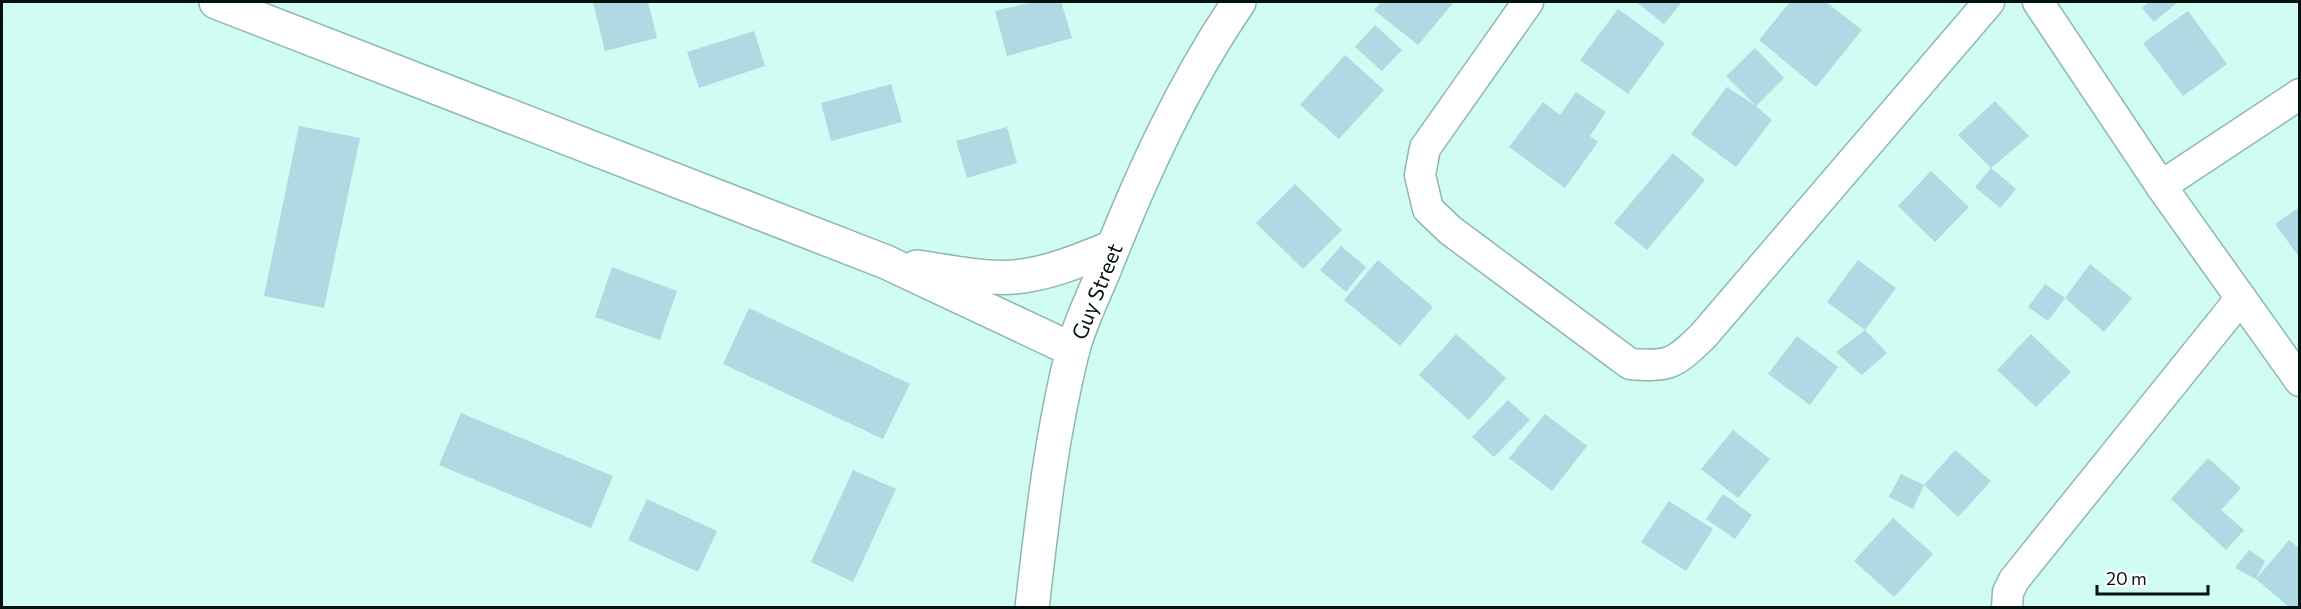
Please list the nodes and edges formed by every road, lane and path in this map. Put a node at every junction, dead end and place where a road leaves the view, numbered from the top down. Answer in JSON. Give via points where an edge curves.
{"nodes":[{"id":1,"x":216,"y":2,"type":"edge"},
{"id":2,"x":1239,"y":2,"type":"edge"},
{"id":3,"x":1528,"y":2,"type":"edge"},
{"id":4,"x":1989,"y":2,"type":"edge"},
{"id":5,"x":2038,"y":2,"type":"edge"},
{"id":6,"x":2300,"y":94,"type":"edge"},
{"id":7,"x":2161,"y":186,"type":"junction"},
{"id":8,"x":1113,"y":248,"type":"junction"},
{"id":9,"x":886,"y":262,"type":"junction"},
{"id":10,"x":2241,"y":298,"type":"junction"},
{"id":11,"x":1073,"y":350,"type":"junction"},
{"id":12,"x":2300,"y":381,"type":"edge"},
{"id":13,"x":1032,"y":608,"type":"edge"},
{"id":14,"x":2007,"y":608,"type":"edge"}],
"edges":[{"from":1,"to":9,"type":"street"},
{"from":2,"to":8,"type":"street","name":"Guy Street","via":[[1209,45],[1163,135]]},
{"from":3,"to":4,"type":"street","via":[[1425,148],[1420,175],[1428,209],[1450,230],[1630,364],[1653,366],[1678,360],[1702,336]]},
{"from":5,"to":7,"type":"street"},
{"from":6,"to":7,"type":"street"},
{"from":7,"to":10,"type":"street"},
{"from":8,"to":9,"type":"street","via":[[1027,276]]},
{"from":8,"to":11,"type":"street","name":"Guy Street"},
{"from":9,"to":11,"type":"street"},
{"from":10,"to":12,"type":"street"},
{"from":10,"to":14,"type":"street","via":[[2014,580]]},
{"from":11,"to":13,"type":"street","name":"Guy Street","via":[[1047,473]]}]}
